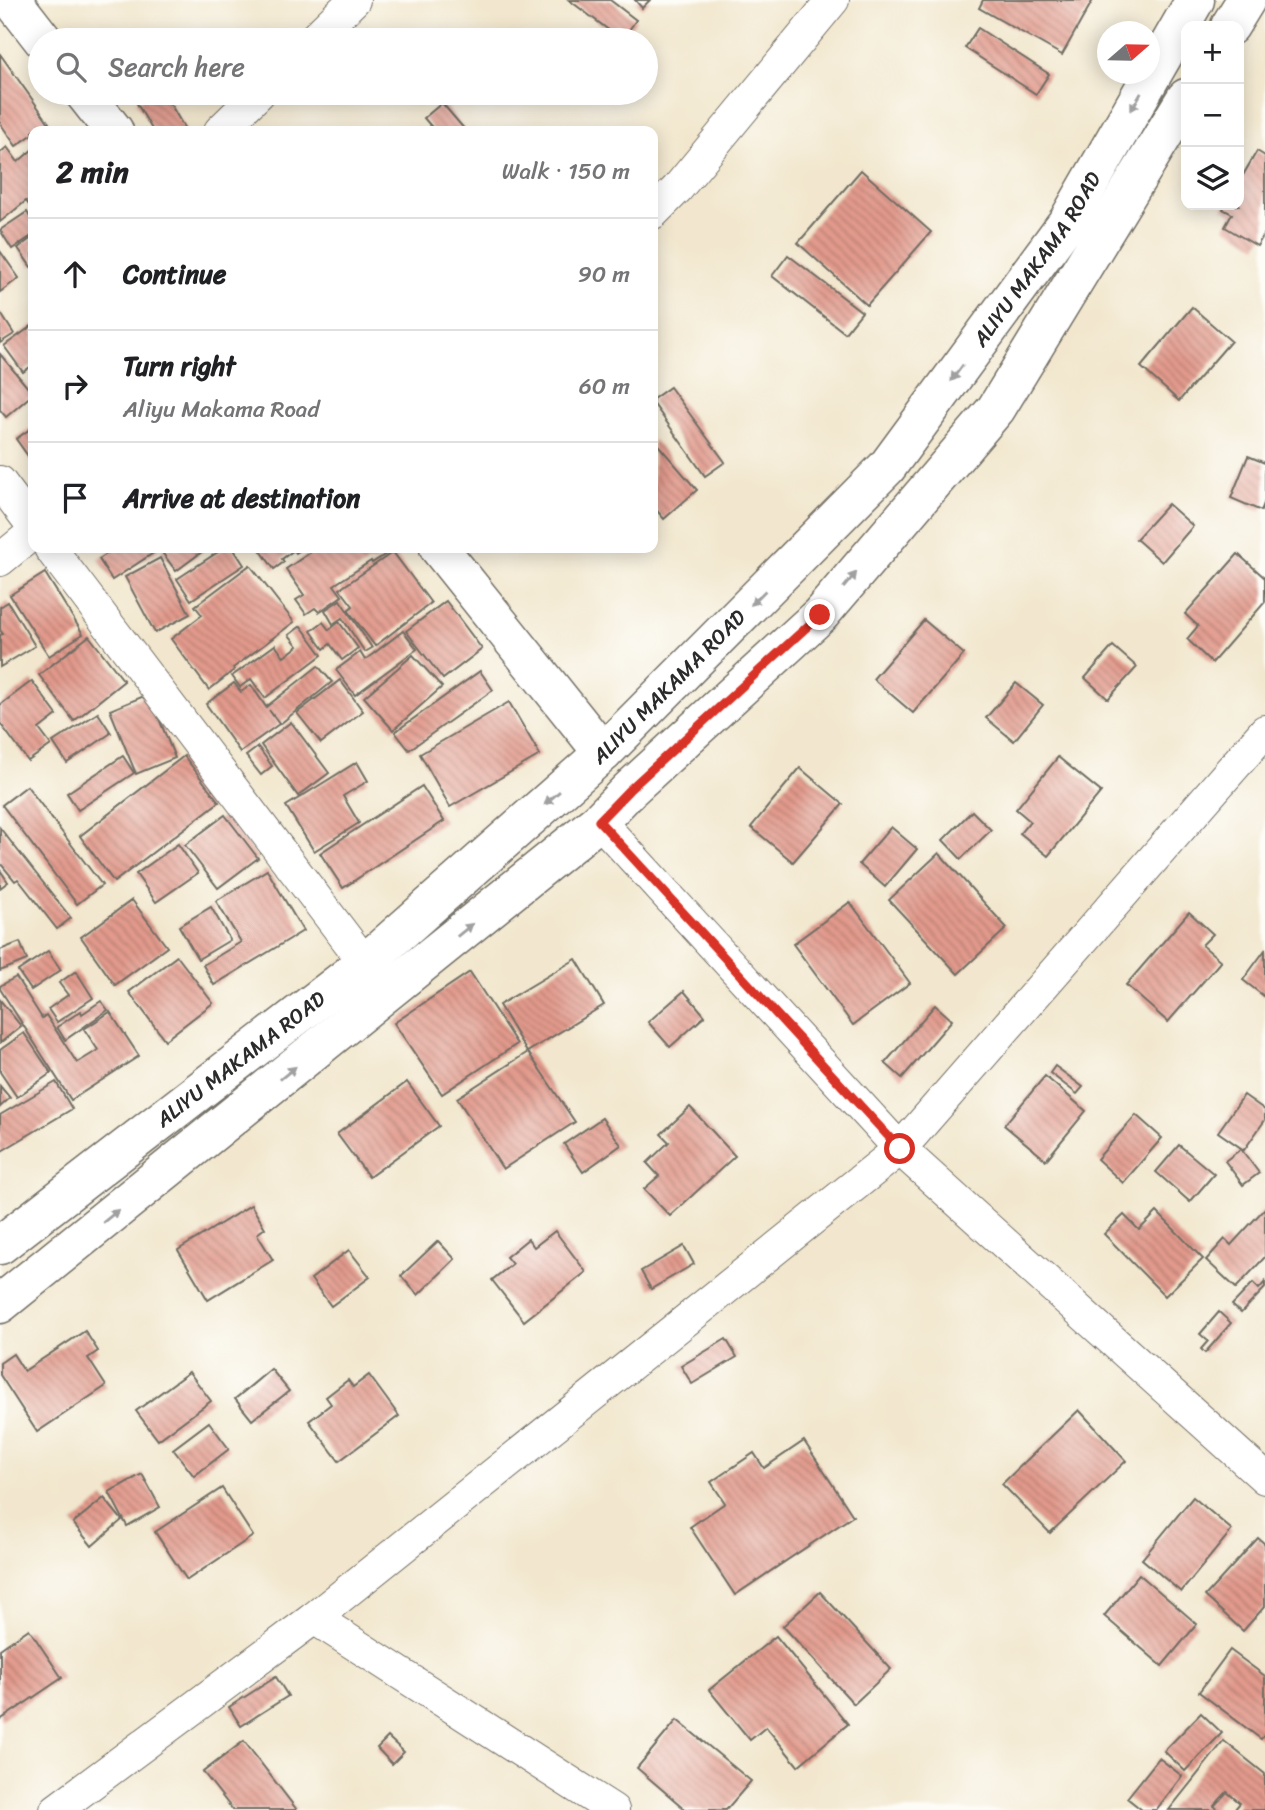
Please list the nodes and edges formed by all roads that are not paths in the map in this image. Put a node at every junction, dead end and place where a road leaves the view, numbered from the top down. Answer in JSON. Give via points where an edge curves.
{"nodes":[{"id":1,"x":12,"y":0,"type":"edge"},
{"id":2,"x":354,"y":0,"type":"edge"},
{"id":3,"x":833,"y":0,"type":"edge"},
{"id":4,"x":1195,"y":0,"type":"edge"},
{"id":5,"x":1246,"y":0,"type":"edge"},
{"id":6,"x":1233,"y":21,"type":"edge"},
{"id":7,"x":34,"y":28,"type":"edge"},
{"id":8,"x":325,"y":28,"type":"edge"},
{"id":9,"x":93,"y":105,"type":"edge"},
{"id":10,"x":247,"y":105,"type":"edge"},
{"id":11,"x":1181,"y":106,"type":"edge"},
{"id":12,"x":110,"y":126,"type":"edge"},
{"id":13,"x":225,"y":126,"type":"edge"},
{"id":14,"x":658,"y":208,"type":"edge"},
{"id":15,"x":0,"y":482,"type":"edge"},
{"id":16,"x":28,"y":519,"type":"edge"},
{"id":17,"x":28,"y":537,"type":"edge"},
{"id":18,"x":54,"y":553,"type":"edge"},
{"id":19,"x":443,"y":553,"type":"edge"},
{"id":20,"x":0,"y":560,"type":"edge"},
{"id":21,"x":1265,"y":731,"type":"edge"},
{"id":22,"x":603,"y":753,"type":"junction"},
{"id":23,"x":599,"y":821,"type":"junction"},
{"id":24,"x":365,"y":963,"type":"junction"},
{"id":25,"x":900,"y":1149,"type":"junction"},
{"id":26,"x":42,"y":1212,"type":"junction"},
{"id":27,"x":0,"y":1245,"type":"edge"},
{"id":28,"x":68,"y":1251,"type":"junction"},
{"id":29,"x":0,"y":1304,"type":"edge"},
{"id":30,"x":1265,"y":1478,"type":"edge"},
{"id":31,"x":314,"y":1618,"type":"junction"},
{"id":32,"x":56,"y":1810,"type":"edge"},
{"id":33,"x":613,"y":1810,"type":"edge"}],
"edges":[{"from":1,"to":7,"type":"street"},
{"from":2,"to":8,"type":"street"},
{"from":3,"to":14,"type":"street"},
{"from":4,"to":22,"type":"street","name":"ALIYU MAKAMA ROAD","one_way":true,"via":[[1068,221],[887,467]]},
{"from":5,"to":6,"type":"street"},
{"from":9,"to":12,"type":"street"},
{"from":10,"to":13,"type":"street"},
{"from":23,"to":11,"type":"street","name":"ALIYU MAKAMA ROAD","one_way":true,"via":[[820,615],[996,409]]},
{"from":15,"to":16,"type":"street"},
{"from":17,"to":20,"type":"street"},
{"from":18,"to":24,"type":"street"},
{"from":19,"to":22,"type":"street"},
{"from":21,"to":25,"type":"street"},
{"from":22,"to":24,"type":"street","name":"ALIYU MAKAMA ROAD","one_way":true},
{"from":23,"to":25,"type":"street"},
{"from":28,"to":23,"type":"street","name":"ALIYU MAKAMA ROAD","one_way":true},
{"from":24,"to":26,"type":"street","name":"ALIYU MAKAMA ROAD"},
{"from":25,"to":30,"type":"street"},
{"from":25,"to":31,"type":"street"},
{"from":26,"to":27,"type":"street","name":"ALIYU MAKAMA ROAD"},
{"from":26,"to":28,"type":"street"},
{"from":28,"to":29,"type":"street","name":"ALIYU MAKAMA ROAD"},
{"from":31,"to":32,"type":"street"},
{"from":31,"to":33,"type":"street"}]}
